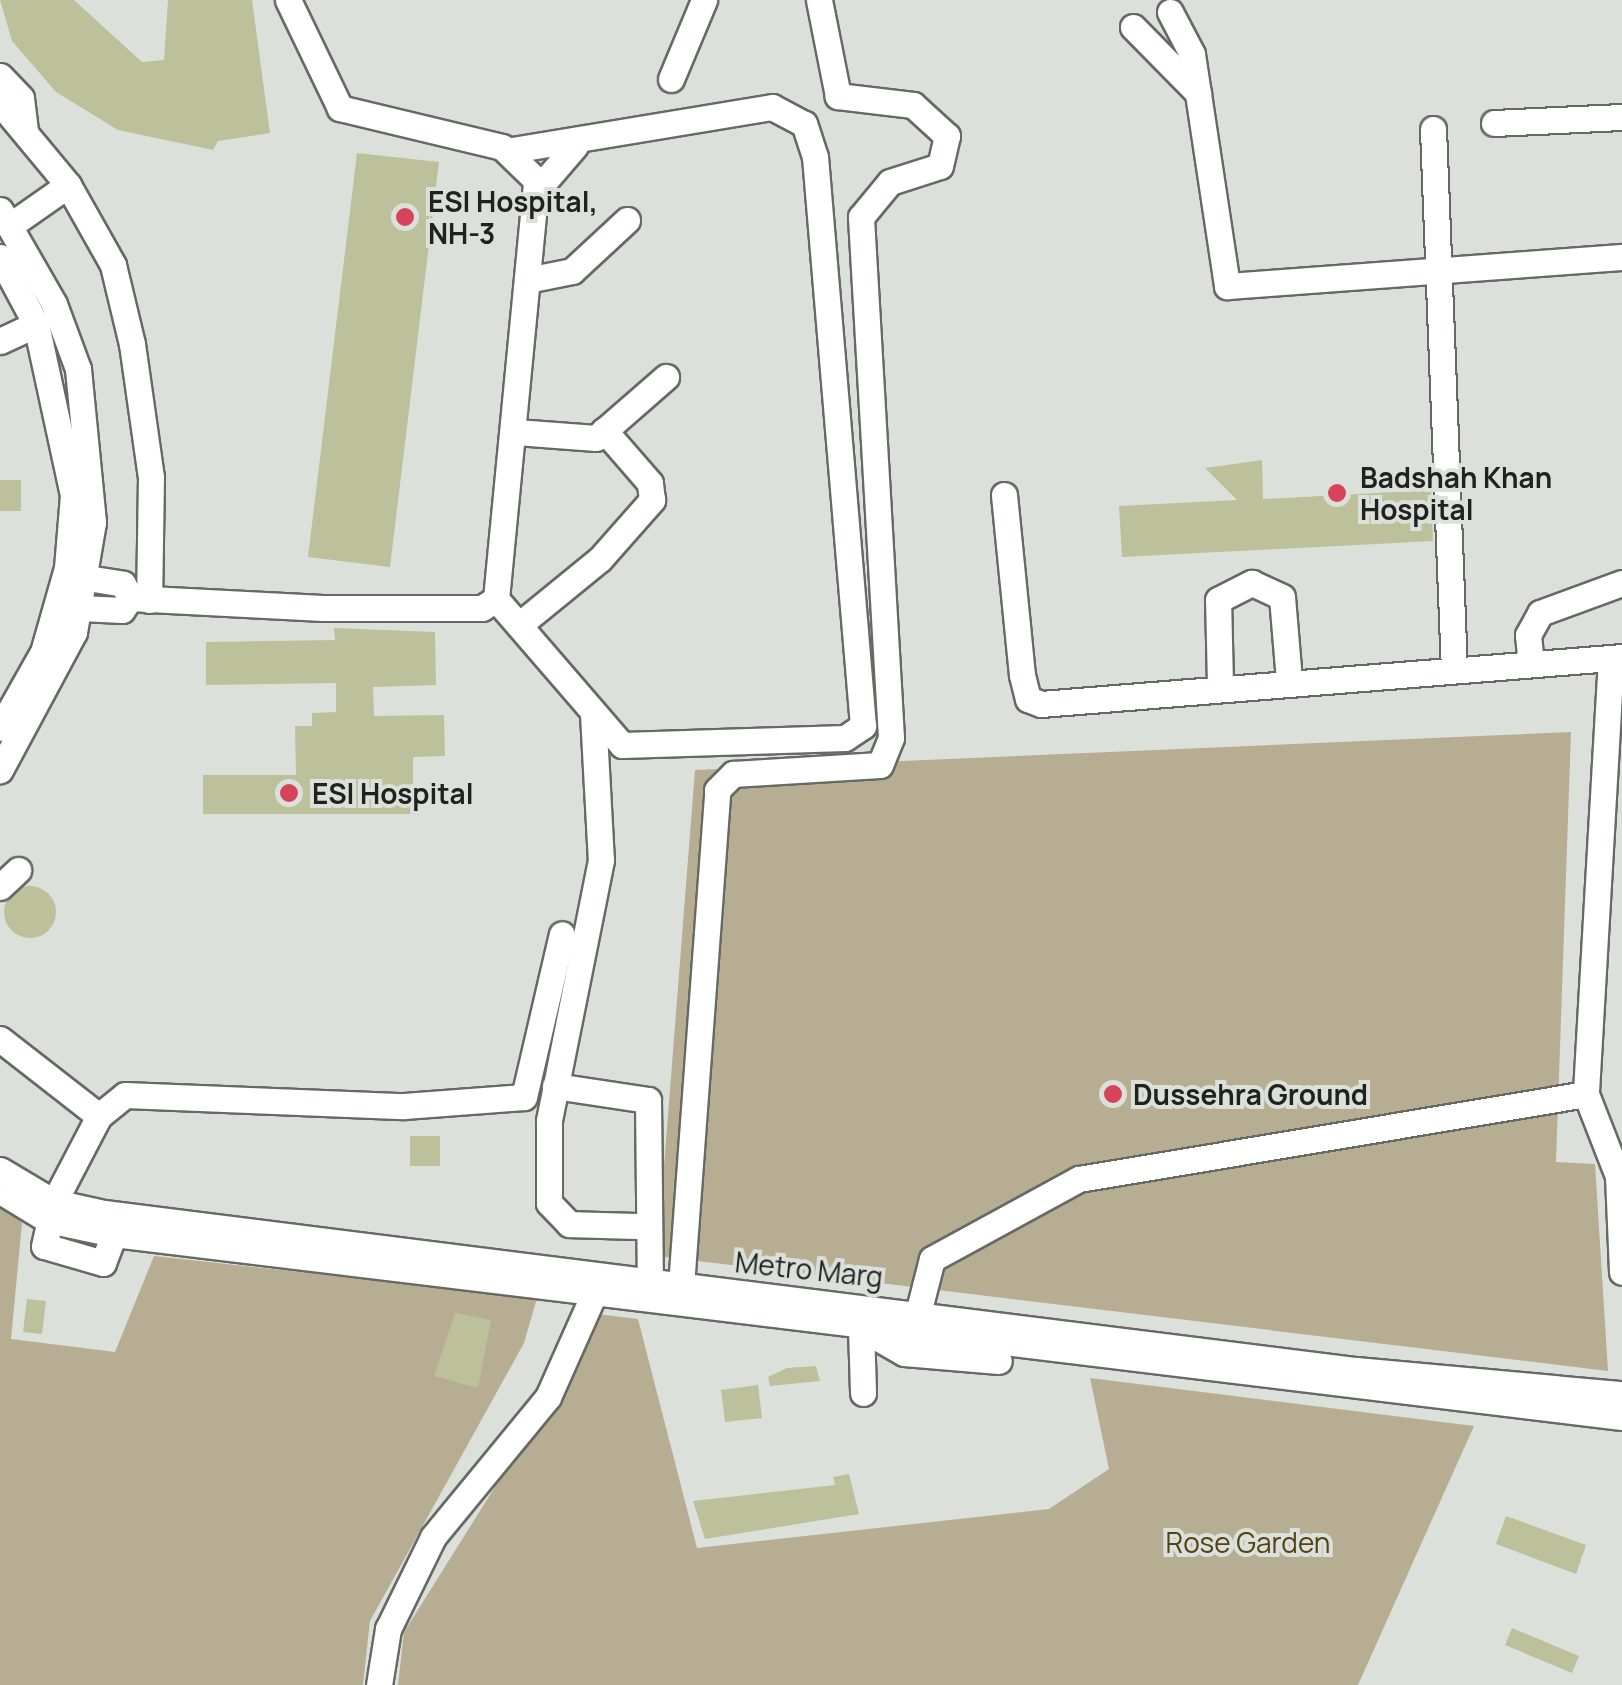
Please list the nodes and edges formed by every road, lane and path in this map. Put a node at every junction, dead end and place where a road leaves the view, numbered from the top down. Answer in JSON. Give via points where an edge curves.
{"nodes":[{"id":1,"x":288,"y":0,"type":"edge"},
{"id":2,"x":704,"y":0,"type":"edge"},
{"id":3,"x":819,"y":0,"type":"edge"},
{"id":4,"x":1170,"y":12,"type":"dead end"},
{"id":5,"x":1132,"y":27,"type":"dead end"},
{"id":6,"x":0,"y":76,"type":"edge"},
{"id":7,"x":671,"y":79,"type":"dead end"},
{"id":8,"x":1198,"y":93,"type":"junction"},
{"id":9,"x":0,"y":103,"type":"edge"},
{"id":10,"x":1622,"y":117,"type":"edge"},
{"id":11,"x":1494,"y":123,"type":"dead end"},
{"id":12,"x":1433,"y":129,"type":"dead end"},
{"id":13,"x":25,"y":132,"type":"junction"},
{"id":14,"x":574,"y":146,"type":"junction"},
{"id":15,"x":510,"y":150,"type":"junction"},
{"id":16,"x":68,"y":185,"type":"junction"},
{"id":17,"x":538,"y":190,"type":"junction"},
{"id":18,"x":6,"y":217,"type":"edge"},
{"id":19,"x":627,"y":220,"type":"dead end"},
{"id":20,"x":0,"y":257,"type":"edge"},
{"id":21,"x":1622,"y":257,"type":"edge"},
{"id":22,"x":1442,"y":271,"type":"junction"},
{"id":23,"x":528,"y":280,"type":"junction"},
{"id":24,"x":36,"y":324,"type":"junction"},
{"id":25,"x":0,"y":341,"type":"edge"},
{"id":26,"x":666,"y":377,"type":"dead end"},
{"id":27,"x":604,"y":430,"type":"junction"},
{"id":28,"x":516,"y":432,"type":"junction"},
{"id":29,"x":1004,"y":495,"type":"dead end"},
{"id":30,"x":87,"y":578,"type":"junction"},
{"id":31,"x":1622,"y":583,"type":"edge"},
{"id":32,"x":140,"y":599,"type":"junction"},
{"id":33,"x":496,"y":599,"type":"junction"},
{"id":34,"x":80,"y":608,"type":"junction"},
{"id":35,"x":519,"y":626,"type":"junction"},
{"id":36,"x":1617,"y":657,"type":"edge"},
{"id":37,"x":1530,"y":664,"type":"junction"},
{"id":38,"x":1454,"y":670,"type":"junction"},
{"id":39,"x":1288,"y":680,"type":"junction"},
{"id":40,"x":1220,"y":684,"type":"junction"},
{"id":41,"x":594,"y":714,"type":"junction"},
{"id":42,"x":0,"y":728,"type":"edge"},
{"id":43,"x":0,"y":770,"type":"edge"},
{"id":44,"x":562,"y":934,"type":"dead end"},
{"id":45,"x":0,"y":1039,"type":"edge"},
{"id":46,"x":555,"y":1086,"type":"junction"},
{"id":47,"x":1586,"y":1094,"type":"junction"},
{"id":48,"x":100,"y":1116,"type":"junction"},
{"id":49,"x":0,"y":1170,"type":"edge"},
{"id":50,"x":0,"y":1190,"type":"edge"},
{"id":51,"x":51,"y":1211,"type":"junction"},
{"id":52,"x":642,"y":1226,"type":"junction"},
{"id":53,"x":1622,"y":1272,"type":"edge"},
{"id":54,"x":650,"y":1282,"type":"junction"},
{"id":55,"x":599,"y":1286,"type":"junction"},
{"id":56,"x":681,"y":1286,"type":"junction"},
{"id":57,"x":915,"y":1322,"type":"junction"},
{"id":58,"x":861,"y":1328,"type":"junction"},
{"id":59,"x":1087,"y":1356,"type":"junction"},
{"id":60,"x":863,"y":1393,"type":"dead end"},
{"id":61,"x":1622,"y":1394,"type":"edge"},
{"id":62,"x":1622,"y":1417,"type":"edge"},
{"id":63,"x":379,"y":1685,"type":"edge"}],
"edges":[{"from":1,"to":15,"type":"street","via":[[340,108]]},
{"from":2,"to":7,"type":"street"},
{"from":3,"to":56,"type":"street","via":[[838,96],[913,105],[947,136],[940,166],[890,182],[861,217],[891,738],[880,764],[733,774],[716,790]]},
{"from":4,"to":8,"type":"street","via":[[1190,44]]},
{"from":5,"to":8,"type":"street","via":[[1162,47]]},
{"from":6,"to":13,"type":"street","via":[[21,98]]},
{"from":8,"to":22,"type":"street","via":[[1227,286]]},
{"from":9,"to":13,"type":"street"},
{"from":10,"to":11,"type":"street"},
{"from":12,"to":22,"type":"street"},
{"from":13,"to":16,"type":"street"},
{"from":14,"to":15,"type":"street"},
{"from":14,"to":17,"type":"street"},
{"from":14,"to":41,"type":"street","via":[[772,107],[804,124],[815,157],[864,716],[854,738],[645,748],[622,745]]},
{"from":15,"to":17,"type":"street"},
{"from":16,"to":18,"type":"street"},
{"from":16,"to":32,"type":"street","via":[[113,265],[132,344],[151,477]]},
{"from":17,"to":23,"type":"street"},
{"from":18,"to":30,"type":"street","via":[[78,369],[93,522]]},
{"from":19,"to":23,"type":"street","via":[[572,272]]},
{"from":20,"to":24,"type":"street"},
{"from":21,"to":22,"type":"street"},
{"from":22,"to":38,"type":"street"},
{"from":23,"to":28,"type":"street"},
{"from":24,"to":25,"type":"street"},
{"from":24,"to":42,"type":"street","via":[[73,495],[67,568],[43,652]]},
{"from":26,"to":27,"type":"street"},
{"from":27,"to":28,"type":"street","via":[[572,442]]},
{"from":27,"to":35,"type":"street","via":[[650,483],[652,500],[600,559]]},
{"from":28,"to":33,"type":"street"},
{"from":29,"to":40,"type":"street","via":[[1028,699]]},
{"from":30,"to":32,"type":"street","via":[[123,584]]},
{"from":30,"to":34,"type":"street"},
{"from":31,"to":37,"type":"street","via":[[1540,613],[1528,635]]},
{"from":32,"to":33,"type":"street","via":[[482,608]]},
{"from":32,"to":34,"type":"street","via":[[122,610]]},
{"from":33,"to":35,"type":"street"},
{"from":34,"to":43,"type":"street"},
{"from":35,"to":41,"type":"street"},
{"from":36,"to":37,"type":"street"},
{"from":36,"to":47,"type":"street"},
{"from":37,"to":38,"type":"street"},
{"from":38,"to":39,"type":"street"},
{"from":39,"to":40,"type":"street"},
{"from":39,"to":40,"type":"street","via":[[1282,597],[1252,583],[1218,600]]},
{"from":41,"to":46,"type":"street","via":[[601,860]]},
{"from":44,"to":48,"type":"street","via":[[534,1080],[517,1101],[356,1105],[142,1091]]},
{"from":45,"to":48,"type":"street"},
{"from":46,"to":52,"type":"street","via":[[648,1100]]},
{"from":46,"to":52,"type":"street","via":[[554,1218]]},
{"from":47,"to":53,"type":"street","via":[[1614,1160]]},
{"from":47,"to":57,"type":"street","via":[[1079,1178],[932,1259]]},
{"from":48,"to":51,"type":"street"},
{"from":49,"to":51,"type":"street","name":"Metro Marg"},
{"from":50,"to":51,"type":"street","name":"Metro Marg"},
{"from":51,"to":55,"type":"street","name":"Metro Marg"},
{"from":51,"to":55,"type":"street","name":"Metro Marg","via":[[114,1234]]},
{"from":52,"to":54,"type":"street","via":[[654,1248]]},
{"from":54,"to":55,"type":"street","name":"Metro Marg"},
{"from":54,"to":56,"type":"street","name":"Metro Marg"},
{"from":55,"to":58,"type":"street","name":"Metro Marg"},
{"from":55,"to":63,"type":"street","via":[[548,1397],[433,1536],[388,1630]]},
{"from":56,"to":57,"type":"street","name":"Metro Marg"},
{"from":57,"to":58,"type":"street","name":"Metro Marg"},
{"from":57,"to":59,"type":"street","name":"Metro Marg"},
{"from":57,"to":61,"type":"street","name":"Metro Marg"},
{"from":58,"to":59,"type":"street","via":[[904,1353],[1058,1366]]},
{"from":58,"to":60,"type":"street"},
{"from":59,"to":62,"type":"street","name":"Metro Marg"}]}
